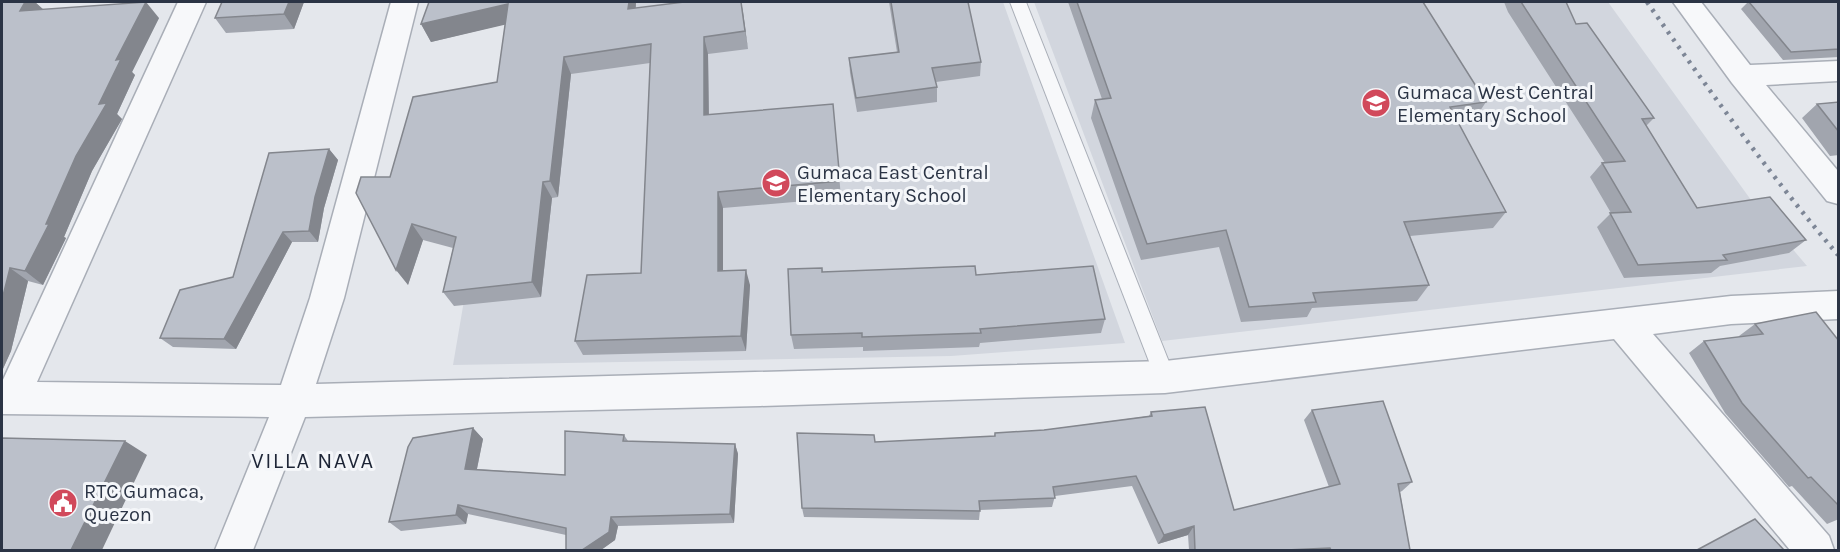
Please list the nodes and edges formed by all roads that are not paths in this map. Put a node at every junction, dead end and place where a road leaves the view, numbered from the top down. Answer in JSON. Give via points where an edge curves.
{"nodes":[{"id":1,"x":192,"y":2,"type":"edge"},
{"id":2,"x":405,"y":2,"type":"edge"},
{"id":3,"x":1018,"y":2,"type":"edge"},
{"id":4,"x":1688,"y":2,"type":"edge"},
{"id":5,"x":1839,"y":71,"type":"edge"},
{"id":6,"x":1742,"y":76,"type":"junction"},
{"id":7,"x":1839,"y":192,"type":"edge"},
{"id":8,"x":1839,"y":305,"type":"edge"},
{"id":9,"x":1622,"y":323,"type":"junction"},
{"id":10,"x":1165,"y":377,"type":"junction"},
{"id":11,"x":7,"y":398,"type":"edge"},
{"id":12,"x":293,"y":401,"type":"junction"},
{"id":13,"x":234,"y":550,"type":"edge"},
{"id":14,"x":1815,"y":550,"type":"edge"}],
"edges":[{"from":1,"to":11,"type":"street"},
{"from":2,"to":12,"type":"street","via":[[327,298]]},
{"from":3,"to":10,"type":"lane"},
{"from":4,"to":6,"type":"street"},
{"from":5,"to":6,"type":"street"},
{"from":6,"to":7,"type":"street"},
{"from":8,"to":9,"type":"street","via":[[1731,310]]},
{"from":9,"to":10,"type":"street"},
{"from":9,"to":14,"type":"street"},
{"from":10,"to":12,"type":"street"},
{"from":11,"to":12,"type":"street"},
{"from":12,"to":13,"type":"street"}]}
